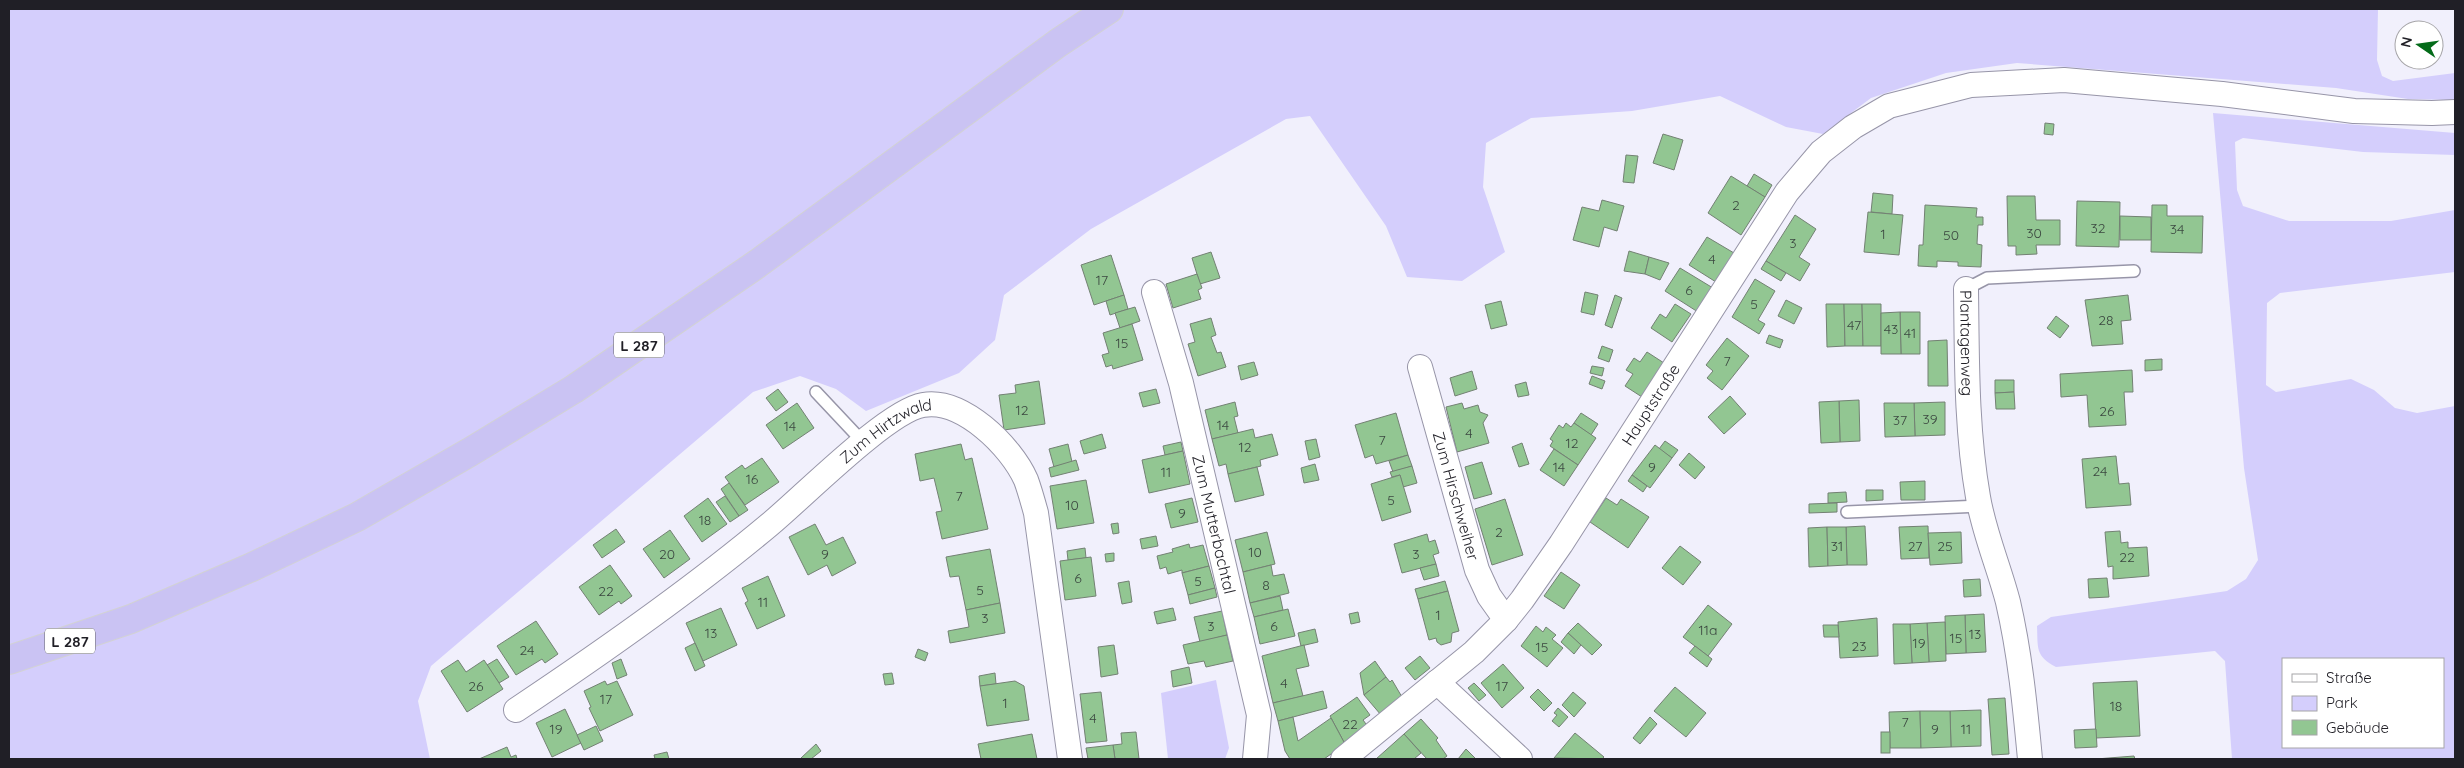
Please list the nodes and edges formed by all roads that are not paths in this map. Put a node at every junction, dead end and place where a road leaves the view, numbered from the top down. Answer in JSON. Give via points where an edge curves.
{"nodes":[{"id":1,"x":1109,"y":9,"type":"edge"},
{"id":2,"x":2455,"y":112,"type":"edge"},
{"id":3,"x":2134,"y":270,"type":"dead end"},
{"id":4,"x":1966,"y":289,"type":"joint"},
{"id":5,"x":1154,"y":292,"type":"dead end"},
{"id":6,"x":1420,"y":367,"type":"dead end"},
{"id":7,"x":816,"y":392,"type":"dead end"},
{"id":8,"x":863,"y":442,"type":"junction"},
{"id":9,"x":1980,"y":506,"type":"junction"},
{"id":10,"x":1847,"y":512,"type":"dead end"},
{"id":11,"x":1506,"y":620,"type":"junction"},
{"id":12,"x":9,"y":660,"type":"edge"},
{"id":13,"x":1438,"y":682,"type":"junction"},
{"id":14,"x":516,"y":710,"type":"dead end"},
{"id":15,"x":1070,"y":759,"type":"edge"},
{"id":16,"x":1255,"y":759,"type":"edge"},
{"id":17,"x":1343,"y":759,"type":"edge"},
{"id":18,"x":1520,"y":759,"type":"edge"},
{"id":19,"x":2030,"y":759,"type":"edge"}],
"edges":[{"from":1,"to":12,"type":"highway","number":"L 287","via":[[757,264],[574,389],[470,452],[357,517],[252,567],[131,619]]},
{"from":2,"to":11,"type":"street","name":"Hauptstraße","via":[[2354,111],[2222,94],[2064,80],[1972,84],[1889,106],[1853,127],[1816,157],[1787,192],[1561,544]]},
{"from":3,"to":4,"type":"lane","name":"Plantagenweg","via":[[1987,278]]},
{"from":4,"to":9,"type":"street","name":"Plantagenweg","via":[[1968,398],[1972,459]]},
{"from":5,"to":16,"type":"street","name":"Zum Mutterbachtal","via":[[1181,383],[1259,715]]},
{"from":6,"to":11,"type":"street","name":"Zum Hirschweiher","via":[[1477,570]]},
{"from":7,"to":8,"type":"lane"},
{"from":8,"to":14,"type":"street","name":"Zum Hirtzwald","via":[[770,525],[690,587],[597,656]]},
{"from":8,"to":15,"type":"street","name":"Zum Hirtzwald","via":[[907,409],[941,403],[969,415],[1004,448],[1026,479],[1036,513]]},
{"from":9,"to":10,"type":"lane"},
{"from":9,"to":19,"type":"street","name":"Plantagenweg","via":[[2007,601],[2021,670]]},
{"from":11,"to":13,"type":"street","name":"Hauptstraße"},
{"from":13,"to":17,"type":"street","name":"Hauptstraße"},
{"from":13,"to":18,"type":"street"}]}
